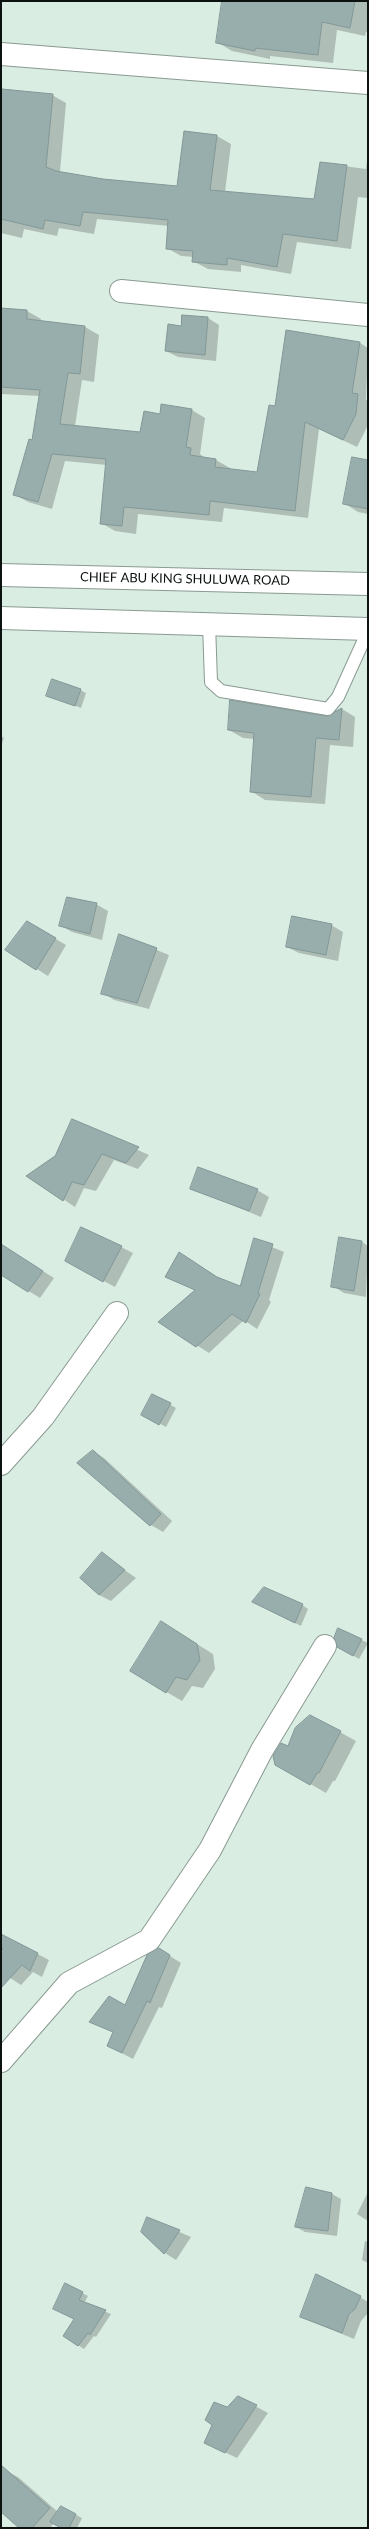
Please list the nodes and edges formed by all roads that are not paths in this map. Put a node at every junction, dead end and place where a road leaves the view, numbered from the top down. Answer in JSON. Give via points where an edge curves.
{"nodes":[{"id":1,"x":1,"y":54,"type":"edge"},
{"id":2,"x":368,"y":83,"type":"edge"},
{"id":3,"x":121,"y":291,"type":"dead end"},
{"id":4,"x":368,"y":315,"type":"edge"},
{"id":5,"x":1,"y":575,"type":"edge"},
{"id":6,"x":368,"y":584,"type":"edge"},
{"id":7,"x":1,"y":618,"type":"edge"},
{"id":8,"x":209,"y":624,"type":"junction"},
{"id":9,"x":368,"y":630,"type":"edge"},
{"id":10,"x":117,"y":1313,"type":"dead end"},
{"id":11,"x":1,"y":1464,"type":"edge"},
{"id":12,"x":325,"y":1646,"type":"dead end"},
{"id":13,"x":1,"y":2061,"type":"edge"}],
"edges":[{"from":1,"to":2,"type":"street"},
{"from":3,"to":4,"type":"street"},
{"from":5,"to":6,"type":"street","name":"CHIEF ABU KING SHULUWA ROAD"},
{"from":7,"to":8,"type":"street"},
{"from":8,"to":9,"type":"street"},
{"from":8,"to":9,"type":"lane","via":[[211,682],[221,691],[328,709],[338,697]]},
{"from":10,"to":11,"type":"street","via":[[43,1417]]},
{"from":12,"to":13,"type":"street","via":[[262,1750],[210,1850],[148,1940],[69,1983]]}]}
